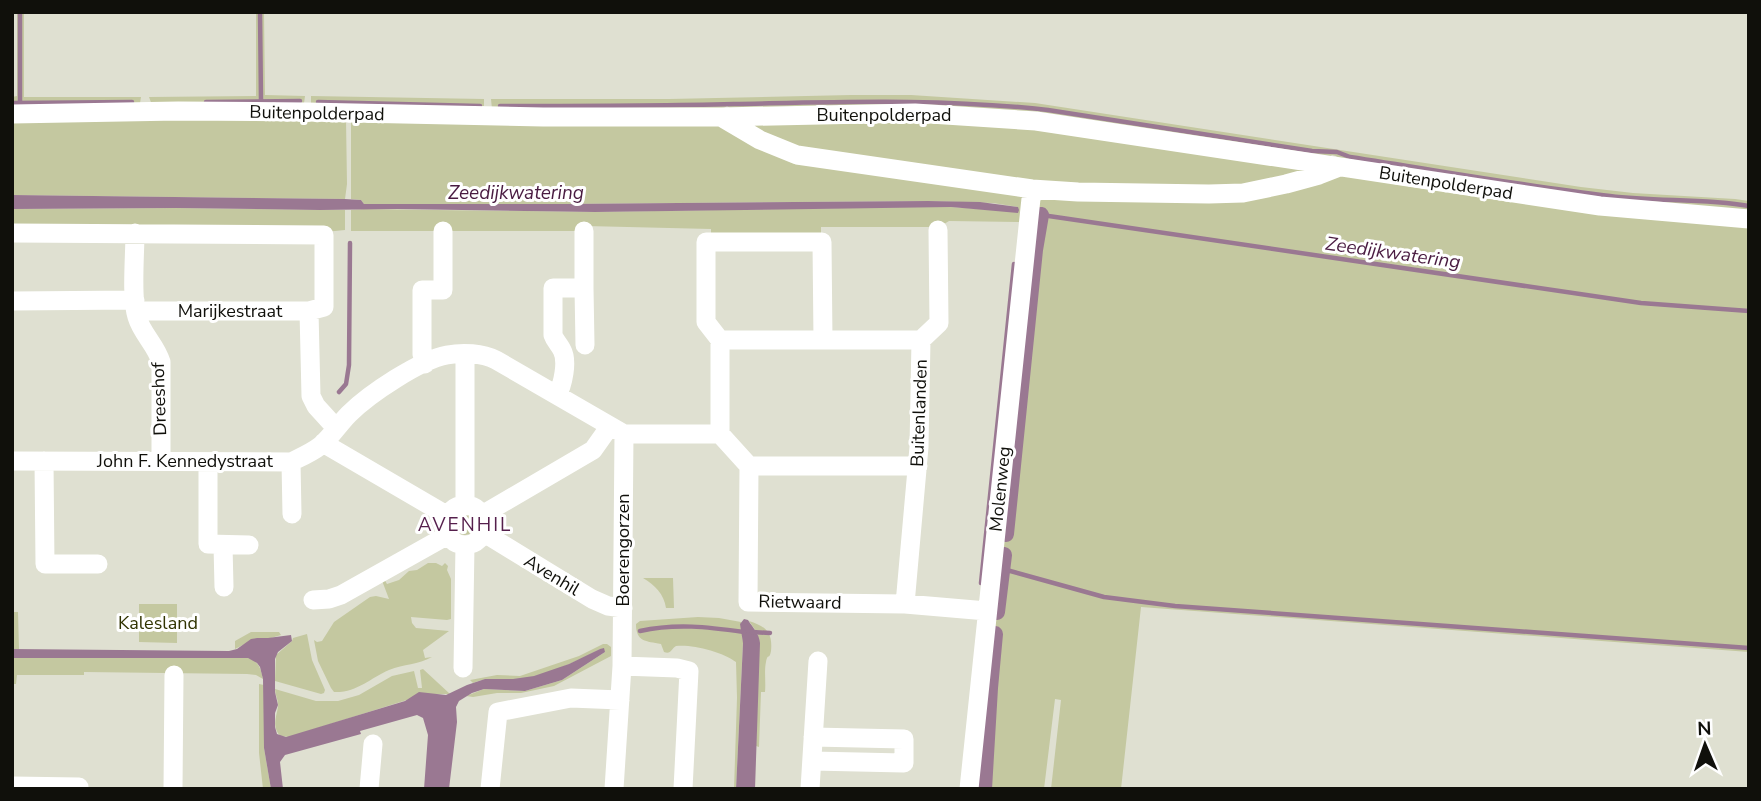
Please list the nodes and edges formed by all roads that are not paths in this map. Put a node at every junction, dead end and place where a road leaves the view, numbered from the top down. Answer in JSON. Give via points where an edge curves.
{"nodes":[{"id":1,"x":12,"y":114,"type":"edge"},
{"id":2,"x":721,"y":117,"type":"junction"},
{"id":3,"x":1339,"y":167,"type":"junction"},
{"id":4,"x":1032,"y":189,"type":"junction"},
{"id":5,"x":1749,"y":219,"type":"edge"},
{"id":6,"x":443,"y":230,"type":"dead end"},
{"id":7,"x":938,"y":230,"type":"dead end"},
{"id":8,"x":584,"y":231,"type":"dead end"},
{"id":9,"x":12,"y":233,"type":"edge"},
{"id":10,"x":135,"y":233,"type":"junction"},
{"id":11,"x":584,"y":288,"type":"junction"},
{"id":12,"x":12,"y":301,"type":"edge"},
{"id":13,"x":136,"y":306,"type":"junction"},
{"id":14,"x":316,"y":309,"type":"junction"},
{"id":15,"x":720,"y":340,"type":"junction"},
{"id":16,"x":823,"y":340,"type":"junction"},
{"id":17,"x":921,"y":340,"type":"junction"},
{"id":18,"x":585,"y":345,"type":"dead end"},
{"id":19,"x":465,"y":354,"type":"junction"},
{"id":20,"x":425,"y":364,"type":"junction"},
{"id":21,"x":557,"y":395,"type":"junction"},
{"id":22,"x":617,"y":430,"type":"junction"},
{"id":23,"x":720,"y":434,"type":"junction"},
{"id":24,"x":330,"y":435,"type":"junction"},
{"id":25,"x":12,"y":461,"type":"edge"},
{"id":26,"x":44,"y":461,"type":"junction"},
{"id":27,"x":161,"y":461,"type":"junction"},
{"id":28,"x":208,"y":462,"type":"junction"},
{"id":29,"x":291,"y":462,"type":"junction"},
{"id":30,"x":749,"y":466,"type":"junction"},
{"id":31,"x":918,"y":466,"type":"junction"},
{"id":32,"x":292,"y":514,"type":"dead end"},
{"id":33,"x":465,"y":525,"type":"junction"},
{"id":34,"x":223,"y":545,"type":"junction"},
{"id":35,"x":249,"y":545,"type":"dead end"},
{"id":36,"x":98,"y":564,"type":"dead end"},
{"id":37,"x":223,"y":587,"type":"dead end"},
{"id":38,"x":313,"y":600,"type":"dead end"},
{"id":39,"x":905,"y":604,"type":"junction"},
{"id":40,"x":623,"y":608,"type":"junction"},
{"id":41,"x":987,"y":611,"type":"junction"},
{"id":42,"x":818,"y":661,"type":"dead end"},
{"id":43,"x":622,"y":666,"type":"junction"},
{"id":44,"x":463,"y":668,"type":"dead end"},
{"id":45,"x":174,"y":675,"type":"dead end"},
{"id":46,"x":620,"y":700,"type":"junction"},
{"id":47,"x":813,"y":737,"type":"junction"},
{"id":48,"x":373,"y":744,"type":"dead end"},
{"id":49,"x":811,"y":761,"type":"junction"},
{"id":50,"x":12,"y":786,"type":"edge"},
{"id":51,"x":79,"y":787,"type":"dead end"},
{"id":52,"x":173,"y":789,"type":"edge"},
{"id":53,"x":369,"y":789,"type":"edge"},
{"id":54,"x":489,"y":789,"type":"edge"},
{"id":55,"x":614,"y":789,"type":"edge"},
{"id":56,"x":682,"y":789,"type":"edge"},
{"id":57,"x":810,"y":789,"type":"edge"},
{"id":58,"x":969,"y":789,"type":"edge"}],
"edges":[{"from":1,"to":2,"type":"street","name":"Buitenpolderpad","via":[[202,111]]},
{"from":2,"to":3,"type":"street","name":"Buitenpolderpad","via":[[915,113],[1011,118]]},
{"from":2,"to":4,"type":"street","via":[[797,155]]},
{"from":3,"to":4,"type":"street","via":[[1243,193]]},
{"from":3,"to":5,"type":"street","name":"Buitenpolderpad","via":[[1623,210]]},
{"from":4,"to":41,"type":"street","name":"Molenweg"},
{"from":6,"to":20,"type":"street","via":[[443,290],[422,290]]},
{"from":7,"to":17,"type":"street","name":"Buitenlanden","via":[[939,323]]},
{"from":8,"to":11,"type":"street"},
{"from":9,"to":10,"type":"street"},
{"from":10,"to":13,"type":"street"},
{"from":10,"to":14,"type":"street","name":"Avenhil","via":[[324,235]]},
{"from":11,"to":18,"type":"street"},
{"from":11,"to":21,"type":"street","via":[[553,288],[553,335],[564,355],[564,383]]},
{"from":12,"to":13,"type":"street","name":"Marijkestraat"},
{"from":13,"to":14,"type":"street","name":"Marijkestraat"},
{"from":13,"to":27,"type":"street","name":"Dreeshof","via":[[141,326],[161,362]]},
{"from":14,"to":24,"type":"street","name":"Avenhil","via":[[310,396]]},
{"from":15,"to":16,"type":"street"},
{"from":15,"to":16,"type":"street","via":[[706,323],[706,242],[822,242]]},
{"from":15,"to":23,"type":"street"},
{"from":16,"to":17,"type":"street"},
{"from":17,"to":31,"type":"street","name":"Buitenlanden"},
{"from":19,"to":20,"type":"street","name":"John F. Kennedystraat"},
{"from":19,"to":21,"type":"street","name":"John F. Kennedystraat","via":[[491,357]]},
{"from":19,"to":33,"type":"street"},
{"from":20,"to":24,"type":"street","name":"John F. Kennedystraat","via":[[376,392]]},
{"from":21,"to":22,"type":"street","name":"John F. Kennedystraat"},
{"from":22,"to":23,"type":"street"},
{"from":22,"to":33,"type":"street","via":[[593,450]]},
{"from":22,"to":40,"type":"street","name":"Boerengorzen"},
{"from":23,"to":30,"type":"street"},
{"from":24,"to":29,"type":"street","name":"John F. Kennedystraat"},
{"from":24,"to":33,"type":"street","name":"Avenhil"},
{"from":25,"to":26,"type":"street","name":"John F. Kennedystraat"},
{"from":26,"to":27,"type":"street","name":"John F. Kennedystraat"},
{"from":26,"to":36,"type":"street","via":[[45,564]]},
{"from":27,"to":28,"type":"street","name":"John F. Kennedystraat"},
{"from":28,"to":29,"type":"street","name":"John F. Kennedystraat"},
{"from":28,"to":34,"type":"street","via":[[208,544]]},
{"from":29,"to":32,"type":"street"},
{"from":30,"to":31,"type":"street"},
{"from":30,"to":39,"type":"street","name":"Rietwaard","via":[[748,602]]},
{"from":31,"to":39,"type":"street","name":"Buitenlanden"},
{"from":33,"to":38,"type":"street","via":[[341,595]]},
{"from":33,"to":40,"type":"street","name":"Avenhil","via":[[592,599]]},
{"from":33,"to":44,"type":"street"},
{"from":34,"to":35,"type":"street"},
{"from":34,"to":37,"type":"street"},
{"from":39,"to":41,"type":"street","name":"Rietwaard"},
{"from":40,"to":43,"type":"street","name":"Boerengorzen"},
{"from":41,"to":58,"type":"street","name":"Molenweg"},
{"from":42,"to":47,"type":"street"},
{"from":43,"to":46,"type":"street","name":"Boerengorzen"},
{"from":43,"to":56,"type":"street","via":[[690,671]]},
{"from":45,"to":52,"type":"street"},
{"from":46,"to":54,"type":"street","via":[[571,698],[498,712]]},
{"from":46,"to":55,"type":"street","name":"Boerengorzen"},
{"from":47,"to":49,"type":"street"},
{"from":47,"to":49,"type":"street","via":[[904,739],[904,763]]},
{"from":48,"to":53,"type":"street"},
{"from":49,"to":57,"type":"street"},
{"from":50,"to":51,"type":"street"}]}
